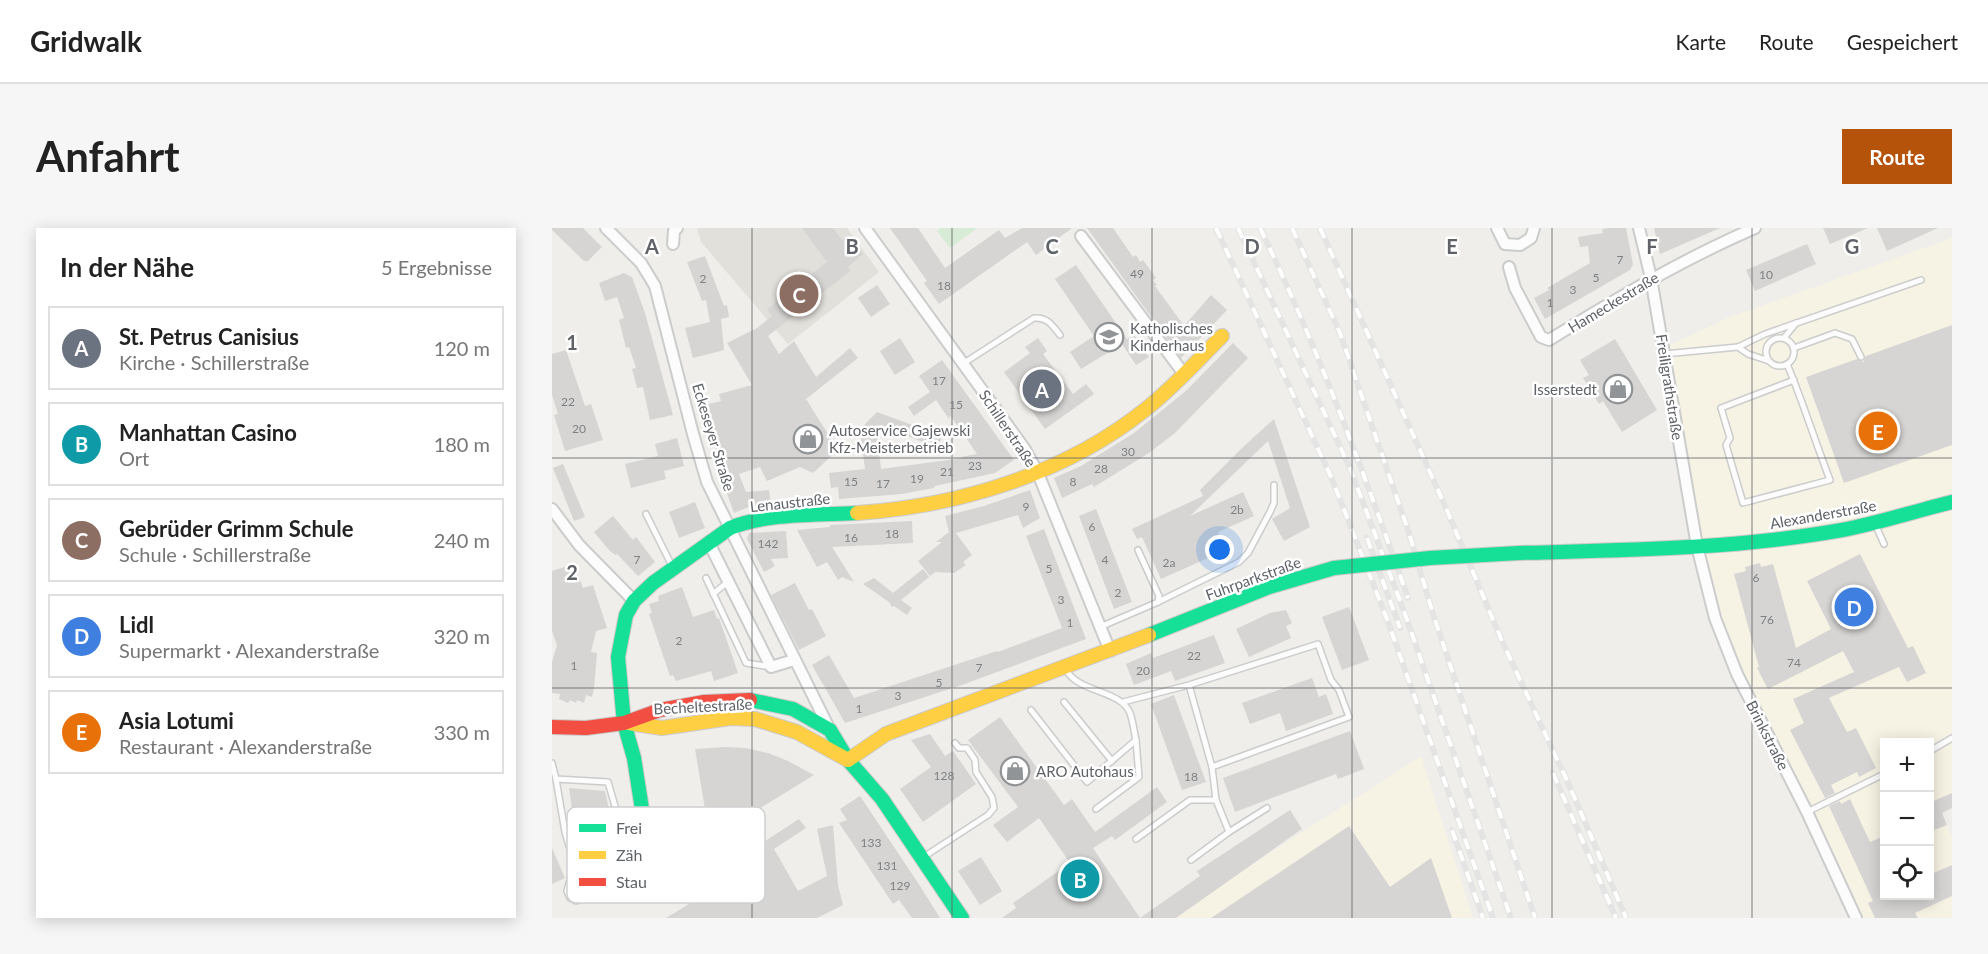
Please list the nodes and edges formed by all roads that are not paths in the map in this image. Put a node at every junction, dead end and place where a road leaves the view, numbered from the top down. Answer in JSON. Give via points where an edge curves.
{"nodes":[{"id":1,"x":606,"y":228,"type":"edge"},
{"id":2,"x":677,"y":228,"type":"edge"},
{"id":3,"x":865,"y":228,"type":"edge"},
{"id":4,"x":1497,"y":228,"type":"edge"},
{"id":5,"x":1534,"y":228,"type":"edge"},
{"id":6,"x":1639,"y":228,"type":"edge"},
{"id":7,"x":1755,"y":228,"type":"edge"},
{"id":8,"x":1081,"y":236,"type":"dead end"},
{"id":9,"x":674,"y":244,"type":"dead end"},
{"id":10,"x":1509,"y":267,"type":"dead end"},
{"id":11,"x":1651,"y":278,"type":"junction"},
{"id":12,"x":1922,"y":280,"type":"dead end"},
{"id":13,"x":1796,"y":323,"type":"junction"},
{"id":14,"x":1765,"y":334,"type":"junction"},
{"id":15,"x":1060,"y":335,"type":"dead end"},
{"id":16,"x":1222,"y":336,"type":"dead end"},
{"id":17,"x":1784,"y":338,"type":"junction"},
{"id":18,"x":1772,"y":340,"type":"junction"},
{"id":19,"x":1738,"y":347,"type":"junction"},
{"id":20,"x":1794,"y":348,"type":"junction"},
{"id":21,"x":1664,"y":354,"type":"junction"},
{"id":22,"x":1861,"y":357,"type":"dead end"},
{"id":23,"x":1769,"y":361,"type":"junction"},
{"id":24,"x":964,"y":363,"type":"junction"},
{"id":25,"x":1787,"y":364,"type":"junction"},
{"id":26,"x":1184,"y":374,"type":"junction"},
{"id":27,"x":1794,"y":380,"type":"junction"},
{"id":28,"x":1037,"y":471,"type":"junction"},
{"id":29,"x":1274,"y":485,"type":"dead end"},
{"id":30,"x":1952,"y":502,"type":"edge"},
{"id":31,"x":552,"y":509,"type":"edge"},
{"id":32,"x":646,"y":514,"type":"dead end"},
{"id":33,"x":1874,"y":522,"type":"junction"},
{"id":34,"x":729,"y":528,"type":"junction"},
{"id":35,"x":709,"y":543,"type":"junction"},
{"id":36,"x":1884,"y":544,"type":"dead end"},
{"id":37,"x":1697,"y":546,"type":"junction"},
{"id":38,"x":1138,"y":550,"type":"dead end"},
{"id":39,"x":673,"y":568,"type":"junction"},
{"id":40,"x":706,"y":578,"type":"dead end"},
{"id":41,"x":729,"y":581,"type":"junction"},
{"id":42,"x":713,"y":594,"type":"junction"},
{"id":43,"x":634,"y":601,"type":"junction"},
{"id":44,"x":1158,"y":602,"type":"junction"},
{"id":45,"x":1100,"y":627,"type":"junction"},
{"id":46,"x":1110,"y":651,"type":"junction"},
{"id":47,"x":794,"y":660,"type":"junction"},
{"id":48,"x":771,"y":667,"type":"junction"},
{"id":49,"x":1065,"y":668,"type":"junction"},
{"id":50,"x":1189,"y":685,"type":"junction"},
{"id":51,"x":1064,"y":702,"type":"dead end"},
{"id":52,"x":1123,"y":702,"type":"junction"},
{"id":53,"x":1031,"y":710,"type":"dead end"},
{"id":54,"x":624,"y":723,"type":"junction"},
{"id":55,"x":552,"y":727,"type":"edge"},
{"id":56,"x":830,"y":730,"type":"junction"},
{"id":57,"x":1952,"y":738,"type":"edge"},
{"id":58,"x":1136,"y":740,"type":"junction"},
{"id":59,"x":956,"y":743,"type":"dead end"},
{"id":60,"x":1934,"y":748,"type":"edge"},
{"id":61,"x":848,"y":760,"type":"junction"},
{"id":62,"x":1112,"y":761,"type":"junction"},
{"id":63,"x":552,"y":763,"type":"edge"},
{"id":64,"x":1212,"y":767,"type":"junction"},
{"id":65,"x":1880,"y":776,"type":"edge"},
{"id":66,"x":556,"y":779,"type":"junction"},
{"id":67,"x":1216,"y":800,"type":"junction"},
{"id":68,"x":616,"y":807,"type":"edge"},
{"id":69,"x":642,"y":807,"type":"edge"},
{"id":70,"x":1267,"y":808,"type":"dead end"},
{"id":71,"x":1096,"y":809,"type":"dead end"},
{"id":72,"x":1807,"y":812,"type":"junction"},
{"id":73,"x":1229,"y":832,"type":"junction"},
{"id":74,"x":567,"y":839,"type":"edge"},
{"id":75,"x":1136,"y":839,"type":"dead end"},
{"id":76,"x":921,"y":859,"type":"junction"},
{"id":77,"x":1191,"y":860,"type":"dead end"},
{"id":78,"x":962,"y":918,"type":"edge"},
{"id":79,"x":1856,"y":918,"type":"edge"}],
"edges":[{"from":1,"to":34,"type":"street","name":"Eckeseyer Straße","via":[[641,262],[656,286],[707,482]]},
{"from":2,"to":9,"type":"street"},
{"from":3,"to":24,"type":"street","name":"Schillerstraße"},
{"from":4,"to":5,"type":"street","via":[[1505,244],[1520,245],[1532,238]]},
{"from":6,"to":11,"type":"street","name":"Freiligrathstraße"},
{"from":7,"to":11,"type":"street","name":"Hameckestraße"},
{"from":8,"to":26,"type":"street"},
{"from":10,"to":11,"type":"street","name":"Hameckestraße","via":[[1515,288],[1541,337],[1549,340]]},
{"from":11,"to":21,"type":"street","name":"Freiligrathstraße"},
{"from":12,"to":13,"type":"lane"},
{"from":13,"to":14,"type":"lane"},
{"from":13,"to":17,"type":"lane"},
{"from":14,"to":18,"type":"lane"},
{"from":14,"to":19,"type":"lane"},
{"from":15,"to":24,"type":"lane","via":[[1043,318],[1034,318]]},
{"from":16,"to":26,"type":"main road","name":"Lenaustraße"},
{"from":17,"to":18,"type":"lane"},
{"from":17,"to":20,"type":"lane"},
{"from":18,"to":23,"type":"lane","via":[[1766,347]]},
{"from":19,"to":21,"type":"lane"},
{"from":19,"to":23,"type":"lane"},
{"from":20,"to":22,"type":"lane","via":[[1835,333],[1852,339]]},
{"from":20,"to":25,"type":"lane"},
{"from":21,"to":37,"type":"street","name":"Freiligrathstraße"},
{"from":23,"to":25,"type":"lane","via":[[1777,366]]},
{"from":24,"to":28,"type":"street","name":"Schillerstraße"},
{"from":25,"to":27,"type":"lane"},
{"from":26,"to":28,"type":"main road","name":"Lenaustraße","via":[[1136,416]]},
{"from":27,"to":27,"type":"lane","via":[[1721,408],[1730,438],[1726,445],[1743,503],[1830,480]]},
{"from":28,"to":34,"type":"main road","name":"Lenaustraße","via":[[922,506],[754,521]]},
{"from":28,"to":45,"type":"street","name":"Schillerstraße"},
{"from":29,"to":44,"type":"lane","via":[[1274,503],[1248,553],[1239,562]]},
{"from":30,"to":33,"type":"main road","name":"Alexanderstraße"},
{"from":31,"to":43,"type":"street","via":[[579,545]]},
{"from":32,"to":39,"type":"lane"},
{"from":33,"to":36,"type":"lane"},
{"from":33,"to":37,"type":"main road","name":"Alexanderstraße","via":[[1790,537]]},
{"from":34,"to":35,"type":"main road","name":"Lenaustraße"},
{"from":34,"to":47,"type":"street","name":"Eckeseyer Straße"},
{"from":35,"to":39,"type":"main road","name":"Lenaustraße"},
{"from":35,"to":41,"type":"street"},
{"from":37,"to":46,"type":"main road","name":"Fuhrparkstraße","bridge":true,"via":[[1430,558],[1334,568],[1269,587]]},
{"from":37,"to":72,"type":"street","name":"Brinkstraße","via":[[1715,618],[1730,657]]},
{"from":38,"to":44,"type":"lane","via":[[1159,596]]},
{"from":39,"to":43,"type":"main road","name":"Lenaustraße"},
{"from":40,"to":42,"type":"lane"},
{"from":41,"to":42,"type":"lane"},
{"from":41,"to":48,"type":"street"},
{"from":42,"to":48,"type":"lane","via":[[746,663]]},
{"from":43,"to":54,"type":"main road","name":"Lenaustraße","via":[[626,615],[618,657]]},
{"from":44,"to":45,"type":"lane"},
{"from":45,"to":46,"type":"street","name":"Schillerstraße"},
{"from":46,"to":49,"type":"main road","name":"Fuhrparkstraße"},
{"from":47,"to":48,"type":"street"},
{"from":47,"to":56,"type":"street","name":"Eckeseyer Straße"},
{"from":49,"to":52,"type":"lane","via":[[1071,680]]},
{"from":49,"to":61,"type":"main road","name":"Fuhrparkstraße","via":[[886,734]]},
{"from":50,"to":52,"type":"lane"},
{"from":50,"to":64,"type":"lane"},
{"from":50,"to":64,"type":"lane","via":[[1318,644],[1348,717]]},
{"from":51,"to":62,"type":"lane"},
{"from":52,"to":58,"type":"lane","via":[[1130,712]]},
{"from":53,"to":62,"type":"lane","via":[[1087,782]]},
{"from":54,"to":55,"type":"main road","name":"Becheltestraße"},
{"from":54,"to":56,"type":"main road","name":"Becheltestraße","via":[[660,710],[737,699],[793,709]]},
{"from":54,"to":61,"type":"main road","name":"Becheltestraße","via":[[662,728],[718,719],[763,720],[807,737]]},
{"from":54,"to":69,"type":"main road","name":"Lenaustraße"},
{"from":56,"to":61,"type":"main road","name":"Becheltestraße"},
{"from":57,"to":60,"type":"lane"},
{"from":58,"to":62,"type":"lane"},
{"from":58,"to":71,"type":"lane","via":[[1139,777]]},
{"from":59,"to":76,"type":"lane","via":[[959,748],[967,748],[975,760],[975,772],[992,797],[994,808]]},
{"from":61,"to":76,"type":"main road","via":[[882,799]]},
{"from":63,"to":66,"type":"lane"},
{"from":64,"to":67,"type":"lane"},
{"from":65,"to":72,"type":"lane"},
{"from":66,"to":68,"type":"lane","via":[[609,782]]},
{"from":66,"to":74,"type":"lane"},
{"from":67,"to":73,"type":"lane"},
{"from":67,"to":75,"type":"lane","via":[[1190,800]]},
{"from":70,"to":73,"type":"lane"},
{"from":72,"to":79,"type":"street","name":"Brinkstraße"},
{"from":73,"to":77,"type":"lane"},
{"from":76,"to":78,"type":"main road"}]}
